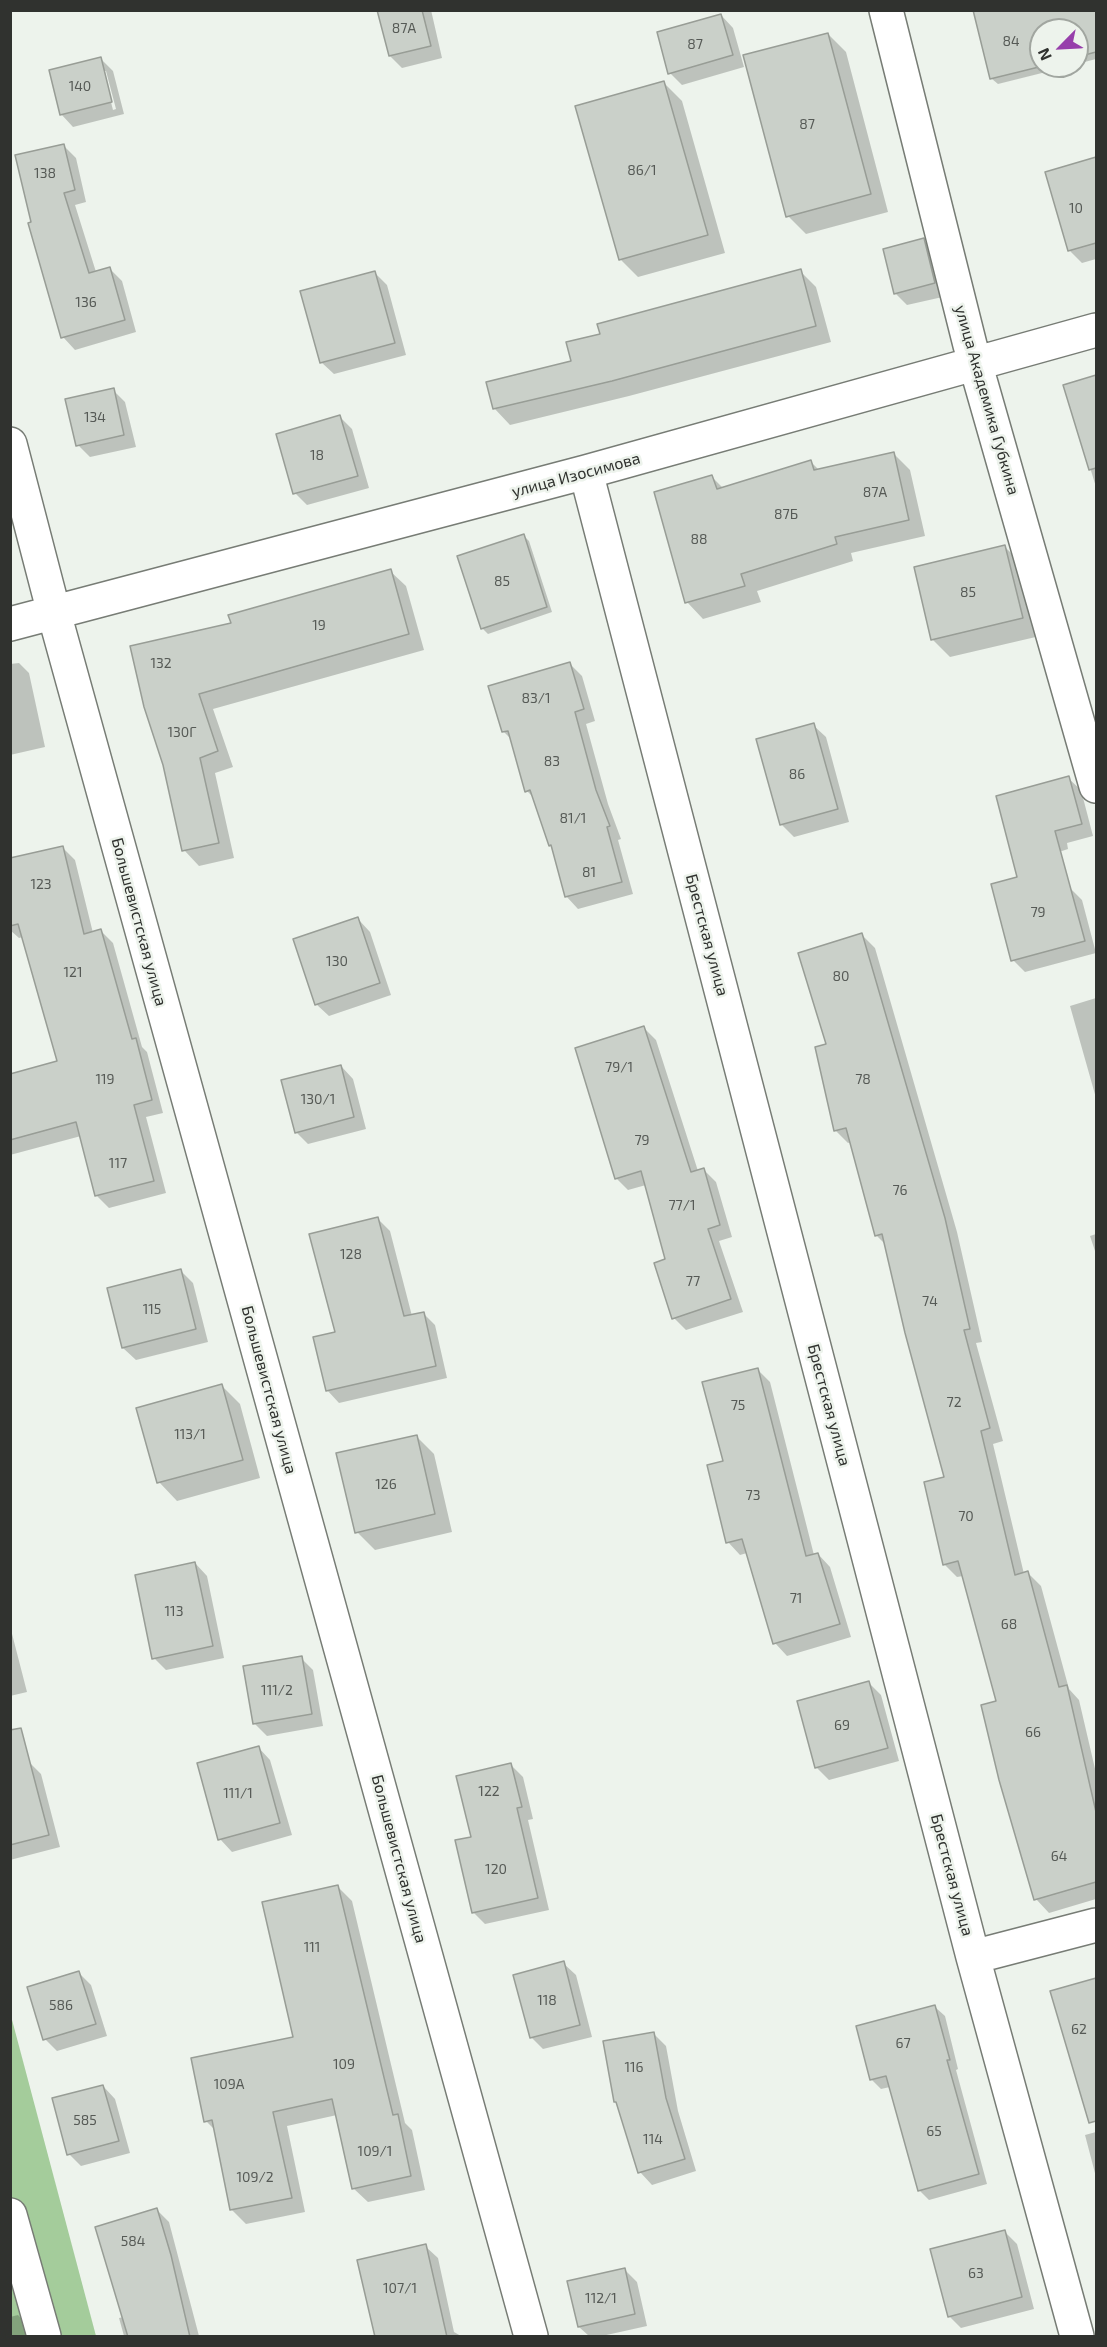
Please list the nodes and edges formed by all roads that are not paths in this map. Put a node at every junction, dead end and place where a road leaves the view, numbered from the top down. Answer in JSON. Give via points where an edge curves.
{"nodes":[{"id":1,"x":886,"y":10,"type":"edge"},
{"id":2,"x":1096,"y":330,"type":"edge"},
{"id":3,"x":977,"y":363,"type":"junction"},
{"id":4,"x":10,"y":444,"type":"edge"},
{"id":5,"x":586,"y":472,"type":"junction"},
{"id":6,"x":54,"y":613,"type":"junction"},
{"id":7,"x":10,"y":624,"type":"edge"},
{"id":8,"x":1096,"y":786,"type":"edge"},
{"id":9,"x":1096,"y":1925,"type":"edge"},
{"id":10,"x":973,"y":1957,"type":"junction"},
{"id":11,"x":10,"y":2215,"type":"edge"},
{"id":12,"x":19,"y":2281,"type":"edge"},
{"id":13,"x":44,"y":2337,"type":"edge"},
{"id":14,"x":531,"y":2337,"type":"edge"},
{"id":15,"x":1077,"y":2337,"type":"edge"}],
"edges":[{"from":1,"to":3,"type":"street","name":"улица Академика Губкина"},
{"from":2,"to":3,"type":"street","name":"улица Изосимова"},
{"from":3,"to":5,"type":"street","name":"улица Изосимова"},
{"from":3,"to":8,"type":"street","name":"улица Академика Губкина"},
{"from":4,"to":6,"type":"street","name":"Большевистская улица"},
{"from":5,"to":6,"type":"street","name":"улица Изосимова"},
{"from":5,"to":10,"type":"street","name":"Брестская улица"},
{"from":6,"to":7,"type":"street","name":"улица Изосимова"},
{"from":6,"to":14,"type":"street","name":"Большевистская улица"},
{"from":9,"to":10,"type":"street"},
{"from":10,"to":15,"type":"street","name":"Брестская улица"},
{"from":11,"to":12,"type":"street"},
{"from":12,"to":13,"type":"street"}]}
